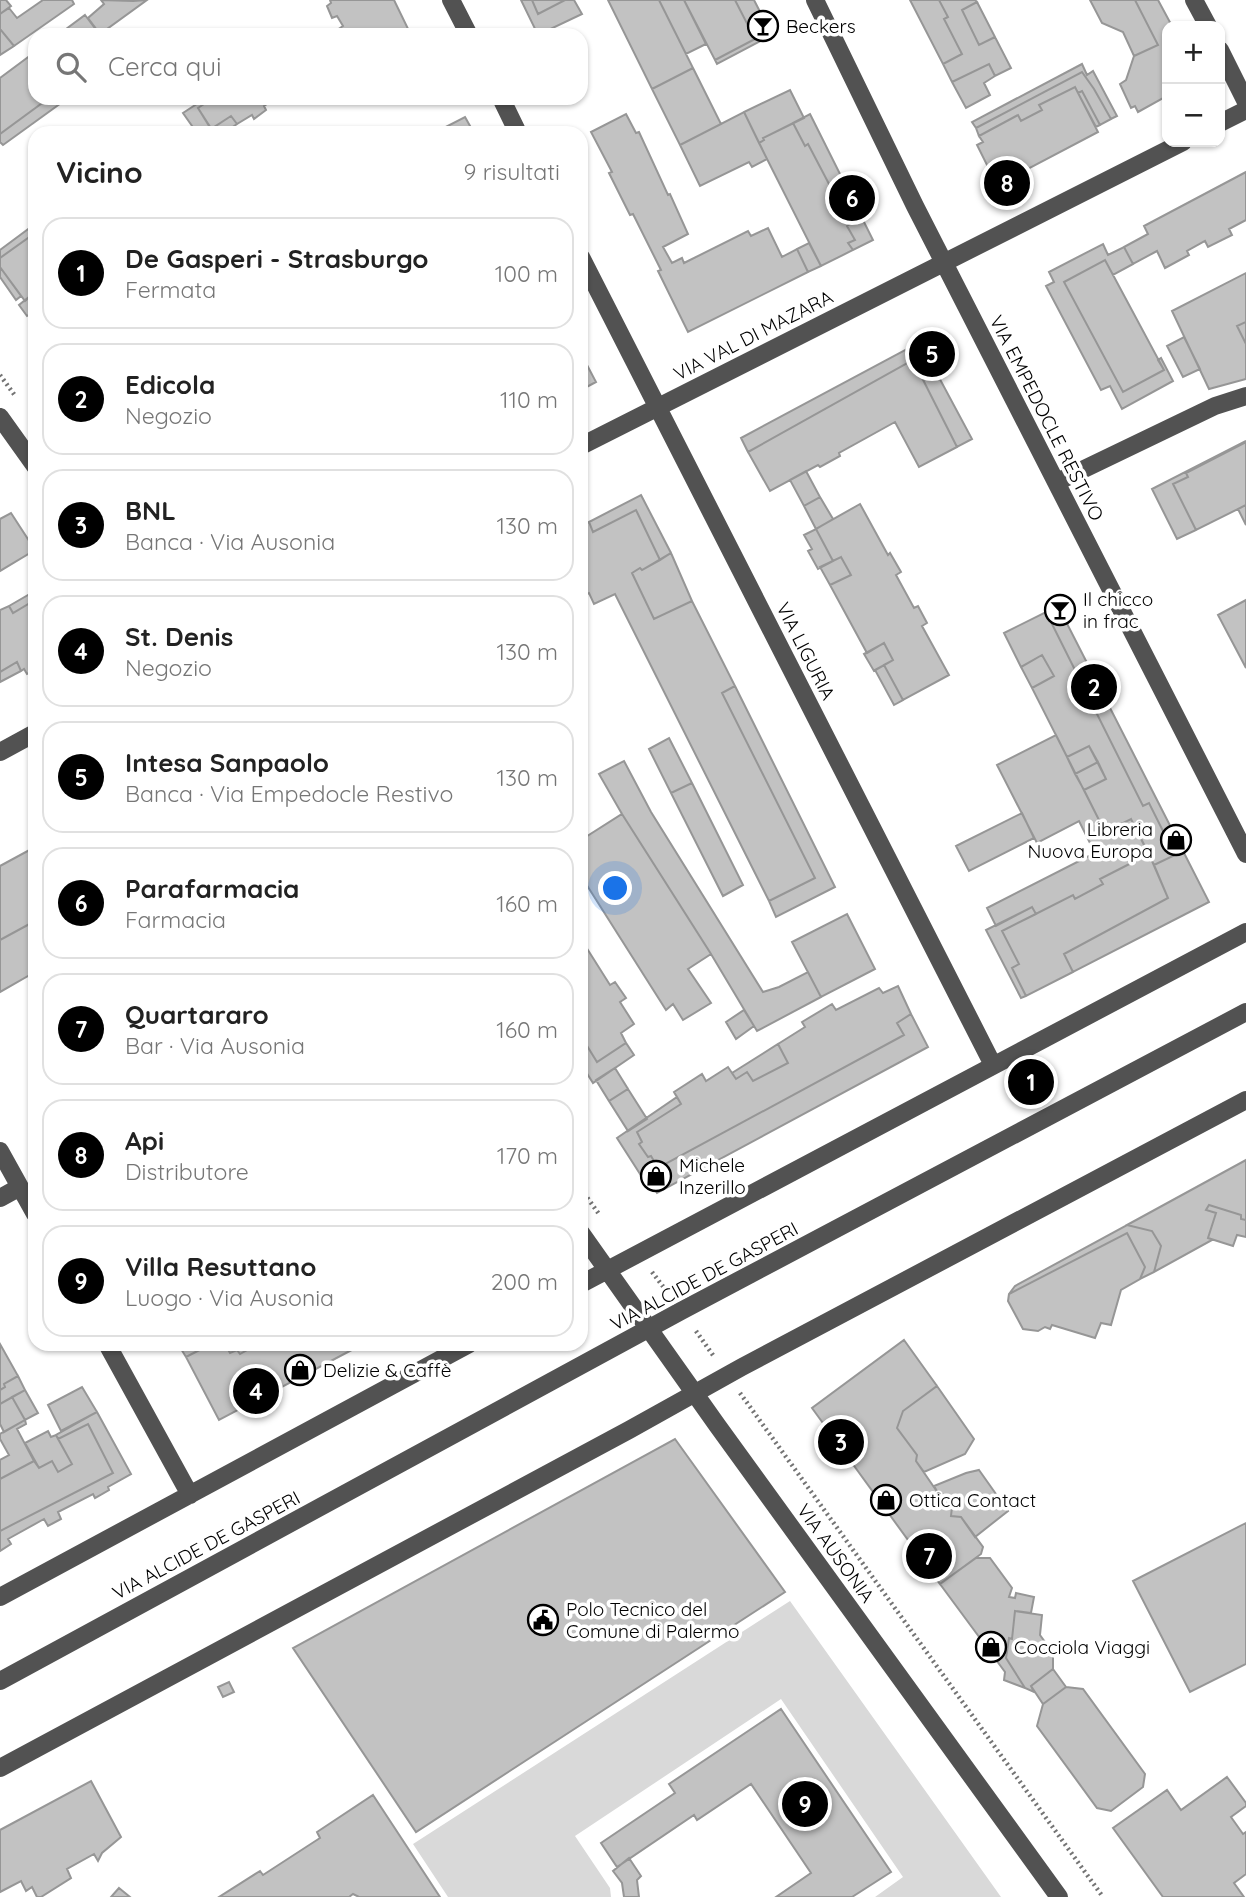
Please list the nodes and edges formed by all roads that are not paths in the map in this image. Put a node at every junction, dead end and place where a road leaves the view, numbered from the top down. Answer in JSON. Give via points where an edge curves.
{"nodes":[{"id":1,"x":451,"y":0,"type":"edge"},
{"id":2,"x":815,"y":0,"type":"edge"},
{"id":3,"x":1194,"y":0,"type":"edge"},
{"id":4,"x":1205,"y":21,"type":"edge"},
{"id":5,"x":465,"y":28,"type":"edge"},
{"id":6,"x":1225,"y":60,"type":"edge"},
{"id":7,"x":1246,"y":102,"type":"edge"},
{"id":8,"x":504,"y":105,"type":"edge"},
{"id":9,"x":1246,"y":110,"type":"edge"},
{"id":10,"x":1225,"y":120,"type":"edge"},
{"id":11,"x":515,"y":126,"type":"edge"},
{"id":12,"x":1173,"y":147,"type":"edge"},
{"id":13,"x":944,"y":263,"type":"junction"},
{"id":14,"x":588,"y":271,"type":"edge"},
{"id":15,"x":1246,"y":396,"type":"edge"},
{"id":16,"x":657,"y":407,"type":"junction"},
{"id":17,"x":0,"y":417,"type":"edge"},
{"id":18,"x":588,"y":442,"type":"edge"},
{"id":19,"x":28,"y":456,"type":"edge"},
{"id":20,"x":1057,"y":482,"type":"junction"},
{"id":21,"x":28,"y":737,"type":"edge"},
{"id":22,"x":0,"y":752,"type":"edge"},
{"id":23,"x":1246,"y":854,"type":"edge"},
{"id":24,"x":1246,"y":932,"type":"edge"},
{"id":25,"x":1246,"y":1012,"type":"edge"},
{"id":26,"x":993,"y":1065,"type":"junction"},
{"id":27,"x":1246,"y":1100,"type":"edge"},
{"id":28,"x":0,"y":1151,"type":"edge"},
{"id":29,"x":20,"y":1187,"type":"junction"},
{"id":30,"x":0,"y":1198,"type":"edge"},
{"id":31,"x":28,"y":1201,"type":"edge"},
{"id":32,"x":588,"y":1243,"type":"edge"},
{"id":33,"x":607,"y":1270,"type":"junction"},
{"id":34,"x":588,"y":1280,"type":"edge"},
{"id":35,"x":649,"y":1329,"type":"junction"},
{"id":36,"x":111,"y":1351,"type":"edge"},
{"id":37,"x":456,"y":1351,"type":"edge"},
{"id":38,"x":694,"y":1393,"type":"junction"},
{"id":39,"x":190,"y":1494,"type":"junction"},
{"id":40,"x":0,"y":1597,"type":"edge"},
{"id":41,"x":0,"y":1681,"type":"edge"},
{"id":42,"x":0,"y":1768,"type":"edge"},
{"id":43,"x":1059,"y":1897,"type":"edge"}],
"edges":[{"from":1,"to":5,"type":"street"},
{"from":2,"to":13,"type":"street","name":"VIA EMPEDOCLE RESTIVO"},
{"from":3,"to":4,"type":"street"},
{"from":6,"to":7,"type":"street"},
{"from":8,"to":11,"type":"street"},
{"from":9,"to":10,"type":"street"},
{"from":12,"to":13,"type":"street","name":"VIA VAL DI MAZARA"},
{"from":13,"to":16,"type":"street","name":"VIA VAL DI MAZARA"},
{"from":13,"to":20,"type":"street","name":"VIA EMPEDOCLE RESTIVO"},
{"from":14,"to":16,"type":"street","name":"VIA LIGURIA"},
{"from":15,"to":20,"type":"street","via":[[1215,406]]},
{"from":16,"to":18,"type":"street","name":"VIA VAL DI MAZARA"},
{"from":16,"to":26,"type":"street","name":"VIA LIGURIA"},
{"from":17,"to":19,"type":"street"},
{"from":20,"to":23,"type":"street","name":"VIA EMPEDOCLE RESTIVO"},
{"from":21,"to":22,"type":"street"},
{"from":24,"to":26,"type":"street"},
{"from":25,"to":35,"type":"street","name":"VIA ALCIDE DE GASPERI"},
{"from":26,"to":33,"type":"street"},
{"from":27,"to":38,"type":"street"},
{"from":28,"to":29,"type":"street"},
{"from":29,"to":30,"type":"street"},
{"from":29,"to":31,"type":"street"},
{"from":32,"to":33,"type":"street","name":"VIA AUSONIA"},
{"from":33,"to":34,"type":"street"},
{"from":33,"to":35,"type":"street","name":"VIA AUSONIA"},
{"from":35,"to":38,"type":"street","name":"VIA AUSONIA"},
{"from":35,"to":41,"type":"street","name":"VIA ALCIDE DE GASPERI"},
{"from":36,"to":39,"type":"street"},
{"from":37,"to":39,"type":"street"},
{"from":38,"to":42,"type":"street"},
{"from":38,"to":43,"type":"street","name":"VIA AUSONIA"},
{"from":39,"to":40,"type":"street"}]}
